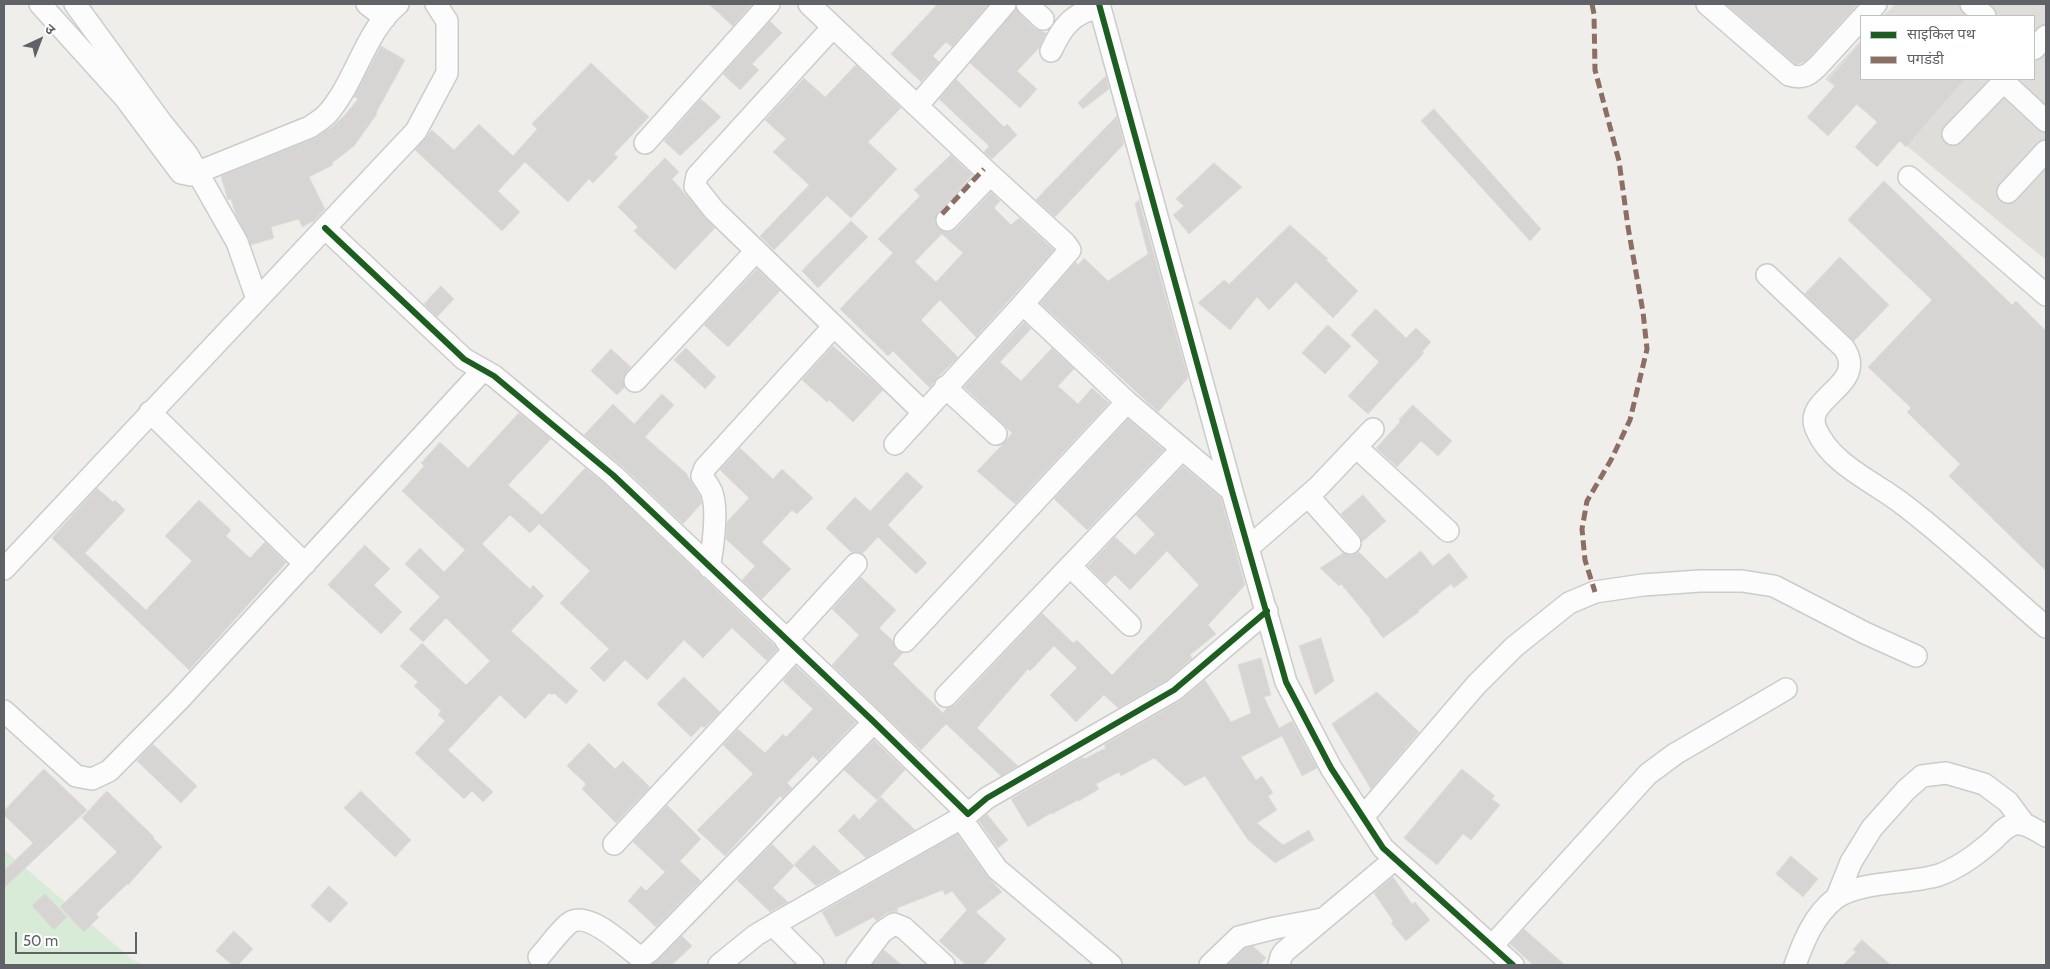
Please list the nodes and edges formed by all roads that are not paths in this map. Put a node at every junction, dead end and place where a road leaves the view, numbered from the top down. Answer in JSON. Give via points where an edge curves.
{"nodes":[{"id":1,"x":40,"y":4,"type":"edge"},
{"id":2,"x":75,"y":4,"type":"edge"},
{"id":3,"x":367,"y":4,"type":"edge"},
{"id":4,"x":436,"y":4,"type":"edge"},
{"id":5,"x":769,"y":4,"type":"edge"},
{"id":6,"x":809,"y":4,"type":"edge"},
{"id":7,"x":1005,"y":4,"type":"edge"},
{"id":8,"x":1027,"y":4,"type":"edge"},
{"id":9,"x":1707,"y":4,"type":"edge"},
{"id":10,"x":1876,"y":4,"type":"edge"},
{"id":11,"x":1971,"y":4,"type":"edge"},
{"id":12,"x":1100,"y":5,"type":"edge"},
{"id":13,"x":392,"y":11,"type":"edge"},
{"id":14,"x":1865,"y":15,"type":"edge"},
{"id":15,"x":1983,"y":15,"type":"edge"},
{"id":16,"x":1043,"y":19,"type":"dead end"},
{"id":17,"x":1860,"y":21,"type":"edge"},
{"id":18,"x":833,"y":27,"type":"junction"},
{"id":19,"x":2046,"y":36,"type":"edge"},
{"id":20,"x":2035,"y":48,"type":"edge"},
{"id":21,"x":1051,"y":52,"type":"dead end"},
{"id":22,"x":2004,"y":80,"type":"edge"},
{"id":23,"x":917,"y":106,"type":"junction"},
{"id":24,"x":2046,"y":121,"type":"edge"},
{"id":25,"x":1952,"y":134,"type":"dead end"},
{"id":26,"x":645,"y":143,"type":"dead end"},
{"id":27,"x":2046,"y":151,"type":"edge"},
{"id":28,"x":987,"y":172,"type":"junction"},
{"id":29,"x":199,"y":173,"type":"junction"},
{"id":30,"x":1909,"y":177,"type":"dead end"},
{"id":31,"x":2008,"y":192,"type":"dead end"},
{"id":32,"x":944,"y":217,"type":"dead end"},
{"id":33,"x":325,"y":228,"type":"junction"},
{"id":34,"x":756,"y":251,"type":"junction"},
{"id":35,"x":1767,"y":275,"type":"dead end"},
{"id":36,"x":2046,"y":295,"type":"edge"},
{"id":37,"x":257,"y":299,"type":"junction"},
{"id":38,"x":1023,"y":304,"type":"junction"},
{"id":39,"x":834,"y":326,"type":"junction"},
{"id":40,"x":483,"y":370,"type":"junction"},
{"id":41,"x":635,"y":381,"type":"dead end"},
{"id":42,"x":945,"y":387,"type":"junction"},
{"id":43,"x":1126,"y":402,"type":"junction"},
{"id":44,"x":150,"y":412,"type":"junction"},
{"id":45,"x":923,"y":412,"type":"junction"},
{"id":46,"x":1373,"y":429,"type":"dead end"},
{"id":47,"x":996,"y":434,"type":"dead end"},
{"id":48,"x":895,"y":444,"type":"dead end"},
{"id":49,"x":1356,"y":447,"type":"junction"},
{"id":50,"x":1182,"y":449,"type":"junction"},
{"id":51,"x":1232,"y":491,"type":"junction"},
{"id":52,"x":1308,"y":496,"type":"junction"},
{"id":53,"x":1448,"y":531,"type":"dead end"},
{"id":54,"x":1350,"y":543,"type":"dead end"},
{"id":55,"x":1249,"y":547,"type":"junction"},
{"id":56,"x":305,"y":564,"type":"junction"},
{"id":57,"x":856,"y":564,"type":"dead end"},
{"id":58,"x":1070,"y":566,"type":"junction"},
{"id":59,"x":709,"y":567,"type":"junction"},
{"id":60,"x":4,"y":569,"type":"edge"},
{"id":61,"x":1267,"y":611,"type":"junction"},
{"id":62,"x":1130,"y":625,"type":"dead end"},
{"id":63,"x":2046,"y":627,"type":"edge"},
{"id":64,"x":905,"y":641,"type":"dead end"},
{"id":65,"x":791,"y":645,"type":"junction"},
{"id":66,"x":1916,"y":656,"type":"dead end"},
{"id":67,"x":1786,"y":689,"type":"dead end"},
{"id":68,"x":946,"y":696,"type":"dead end"},
{"id":69,"x":4,"y":711,"type":"edge"},
{"id":70,"x":874,"y":722,"type":"junction"},
{"id":71,"x":964,"y":816,"type":"junction"},
{"id":72,"x":1363,"y":817,"type":"junction"},
{"id":73,"x":2025,"y":825,"type":"junction"},
{"id":74,"x":2046,"y":836,"type":"edge"},
{"id":75,"x":614,"y":844,"type":"dead end"},
{"id":76,"x":1395,"y":858,"type":"junction"},
{"id":77,"x":1837,"y":898,"type":"junction"},
{"id":78,"x":1323,"y":919,"type":"junction"},
{"id":79,"x":774,"y":925,"type":"junction"},
{"id":80,"x":1492,"y":946,"type":"junction"},
{"id":81,"x":540,"y":957,"type":"dead end"},
{"id":82,"x":631,"y":958,"type":"edge"},
{"id":83,"x":719,"y":965,"type":"edge"},
{"id":84,"x":813,"y":965,"type":"edge"},
{"id":85,"x":857,"y":965,"type":"edge"},
{"id":86,"x":944,"y":965,"type":"edge"},
{"id":87,"x":1111,"y":965,"type":"edge"},
{"id":88,"x":1210,"y":965,"type":"edge"},
{"id":89,"x":1279,"y":965,"type":"edge"},
{"id":90,"x":1513,"y":965,"type":"edge"},
{"id":91,"x":1795,"y":965,"type":"edge"}],
"edges":[{"from":1,"to":29,"type":"street","via":[[125,98],[181,173]]},
{"from":2,"to":29,"type":"street"},
{"from":3,"to":13,"type":"street"},
{"from":4,"to":33,"type":"street","via":[[447,21],[447,73],[416,131]]},
{"from":5,"to":26,"type":"street"},
{"from":6,"to":18,"type":"street"},
{"from":7,"to":23,"type":"street"},
{"from":8,"to":16,"type":"street"},
{"from":9,"to":17,"type":"street","via":[[1789,75],[1802,78],[1812,72]]},
{"from":10,"to":14,"type":"street"},
{"from":11,"to":15,"type":"street"},
{"from":12,"to":21,"type":"street","via":[[1085,10],[1061,30]]},
{"from":12,"to":51,"type":"street"},
{"from":13,"to":29,"type":"street","via":[[369,42],[341,96],[326,114],[310,127]]},
{"from":18,"to":23,"type":"street"},
{"from":18,"to":34,"type":"street","via":[[698,176],[695,186],[714,210]]},
{"from":19,"to":20,"type":"street"},
{"from":22,"to":24,"type":"street"},
{"from":22,"to":25,"type":"street"},
{"from":23,"to":28,"type":"street"},
{"from":27,"to":31,"type":"street"},
{"from":28,"to":32,"type":"street"},
{"from":28,"to":38,"type":"street","via":[[1070,250]]},
{"from":29,"to":37,"type":"street","via":[[237,242]]},
{"from":30,"to":36,"type":"street"},
{"from":33,"to":37,"type":"street"},
{"from":33,"to":40,"type":"street","via":[[464,359]]},
{"from":34,"to":39,"type":"street"},
{"from":34,"to":41,"type":"street"},
{"from":35,"to":63,"type":"street","via":[[1849,356],[1848,375],[1820,405],[1814,426],[1833,455],[1905,505]]},
{"from":37,"to":44,"type":"street"},
{"from":38,"to":42,"type":"street"},
{"from":38,"to":43,"type":"street"},
{"from":39,"to":45,"type":"street"},
{"from":39,"to":59,"type":"street","via":[[705,468],[702,476],[712,492],[715,511]]},
{"from":40,"to":56,"type":"street"},
{"from":40,"to":59,"type":"street","via":[[613,475]]},
{"from":42,"to":45,"type":"street"},
{"from":42,"to":47,"type":"street"},
{"from":43,"to":50,"type":"street"},
{"from":43,"to":64,"type":"street"},
{"from":44,"to":56,"type":"street"},
{"from":44,"to":60,"type":"street"},
{"from":45,"to":48,"type":"street"},
{"from":46,"to":49,"type":"street"},
{"from":49,"to":52,"type":"street"},
{"from":49,"to":53,"type":"street"},
{"from":50,"to":51,"type":"street"},
{"from":50,"to":58,"type":"street"},
{"from":51,"to":55,"type":"street"},
{"from":52,"to":54,"type":"street"},
{"from":52,"to":55,"type":"street"},
{"from":55,"to":61,"type":"street"},
{"from":56,"to":69,"type":"street","via":[[109,771],[92,779],[76,776]]},
{"from":57,"to":65,"type":"street"},
{"from":58,"to":62,"type":"street"},
{"from":58,"to":68,"type":"street"},
{"from":59,"to":65,"type":"street"},
{"from":61,"to":71,"type":"street","via":[[1174,690],[987,798]]},
{"from":61,"to":72,"type":"street","via":[[1286,682],[1331,768]]},
{"from":65,"to":70,"type":"street"},
{"from":65,"to":75,"type":"street"},
{"from":66,"to":72,"type":"street","via":[[1774,586],[1700,581],[1595,592],[1569,603],[1514,647],[1476,685]]},
{"from":67,"to":80,"type":"street","via":[[1675,754],[1648,774]]},
{"from":70,"to":71,"type":"street"},
{"from":70,"to":82,"type":"street","via":[[650,951]]},
{"from":71,"to":79,"type":"street"},
{"from":71,"to":87,"type":"street","via":[[997,868]]},
{"from":72,"to":76,"type":"street","via":[[1383,848]]},
{"from":73,"to":74,"type":"street"},
{"from":73,"to":77,"type":"street","via":[[2015,824],[2005,829],[1962,864],[1940,874],[1862,888]]},
{"from":73,"to":77,"type":"street","via":[[2008,802],[1984,784],[1946,773],[1922,776],[1864,840],[1851,862]]},
{"from":76,"to":78,"type":"street"},
{"from":76,"to":80,"type":"street"},
{"from":77,"to":91,"type":"street","via":[[1815,920]]},
{"from":78,"to":88,"type":"street","via":[[1239,937]]},
{"from":78,"to":89,"type":"street","via":[[1284,952]]},
{"from":79,"to":83,"type":"street"},
{"from":79,"to":84,"type":"street"},
{"from":80,"to":90,"type":"street"},
{"from":81,"to":82,"type":"street","via":[[569,923],[580,919],[592,922]]},
{"from":85,"to":86,"type":"street","via":[[882,932],[894,924],[904,928]]}]}
